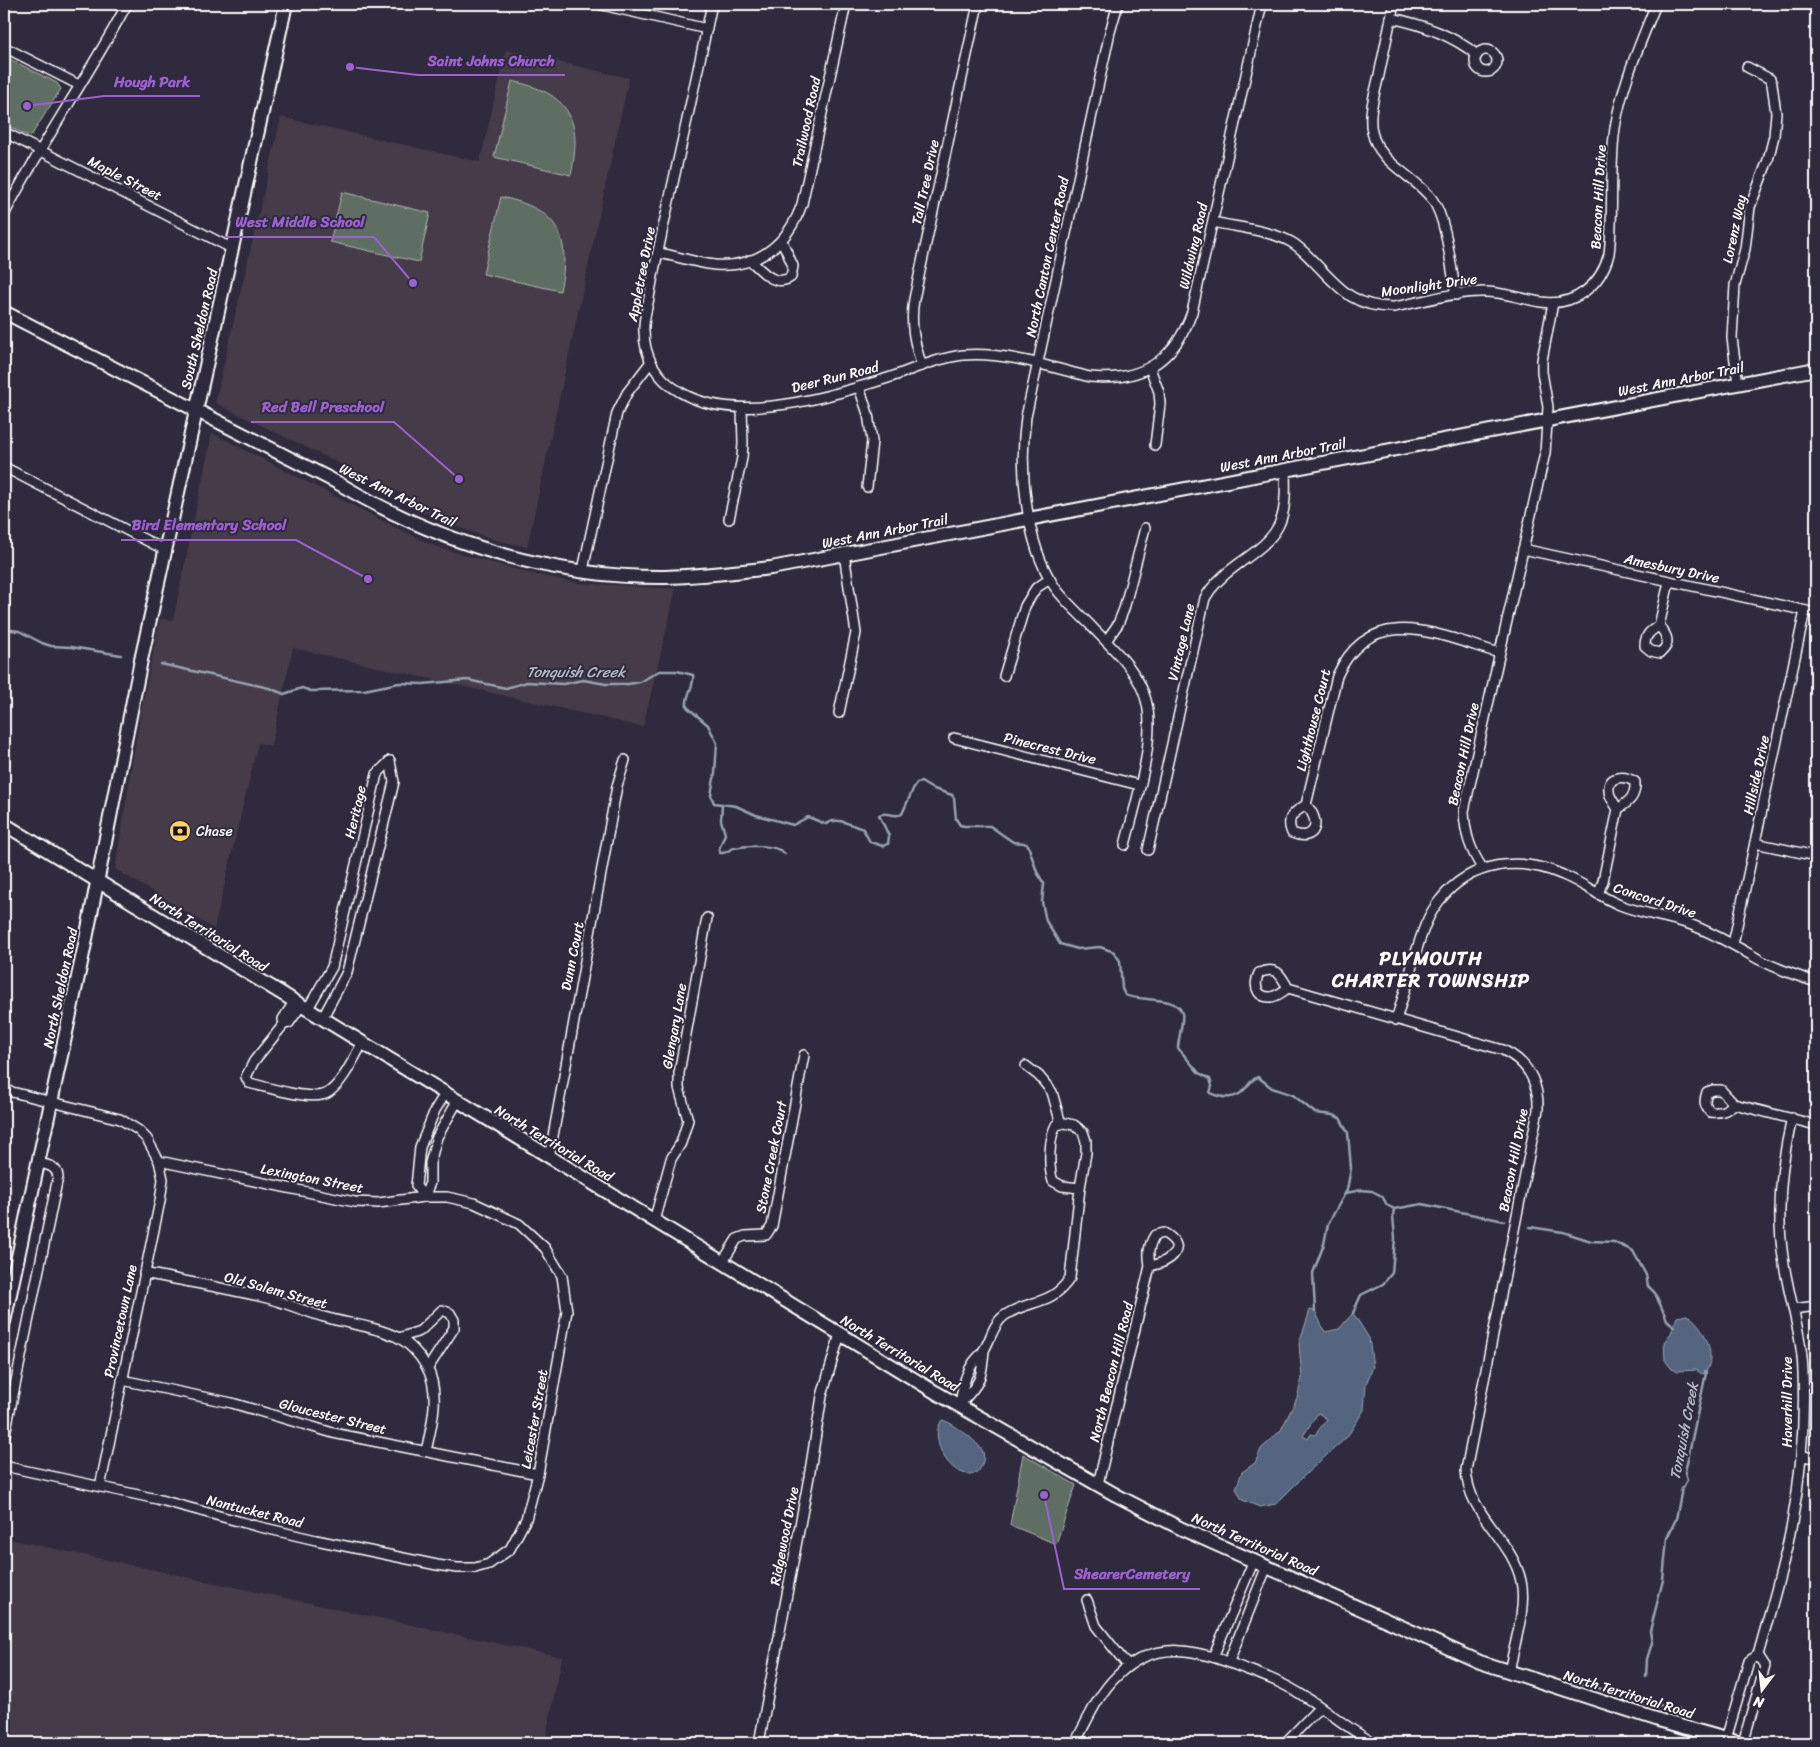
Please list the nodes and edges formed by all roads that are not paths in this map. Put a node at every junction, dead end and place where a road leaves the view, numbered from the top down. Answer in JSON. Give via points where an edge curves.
{"nodes":[{"id":1,"x":127,"y":4,"type":"edge"},
{"id":2,"x":286,"y":4,"type":"edge"},
{"id":3,"x":598,"y":4,"type":"edge"},
{"id":4,"x":712,"y":4,"type":"edge"},
{"id":5,"x":846,"y":4,"type":"edge"},
{"id":6,"x":978,"y":4,"type":"edge"},
{"id":7,"x":1118,"y":4,"type":"edge"},
{"id":8,"x":1262,"y":4,"type":"edge"},
{"id":9,"x":1394,"y":4,"type":"edge"},
{"id":10,"x":1656,"y":4,"type":"edge"},
{"id":11,"x":1391,"y":18,"type":"junction"},
{"id":12,"x":707,"y":29,"type":"junction"},
{"id":13,"x":4,"y":46,"type":"edge"},
{"id":14,"x":1477,"y":55,"type":"dead end"},
{"id":15,"x":1747,"y":66,"type":"dead end"},
{"id":16,"x":79,"y":85,"type":"junction"},
{"id":17,"x":4,"y":132,"type":"edge"},
{"id":18,"x":40,"y":150,"type":"junction"},
{"id":19,"x":4,"y":216,"type":"edge"},
{"id":20,"x":1213,"y":222,"type":"junction"},
{"id":21,"x":782,"y":241,"type":"junction"},
{"id":22,"x":233,"y":249,"type":"junction"},
{"id":23,"x":658,"y":253,"type":"junction"},
{"id":24,"x":750,"y":260,"type":"junction"},
{"id":25,"x":1456,"y":295,"type":"junction"},
{"id":26,"x":1553,"y":303,"type":"junction"},
{"id":27,"x":4,"y":312,"type":"edge"},
{"id":28,"x":650,"y":363,"type":"junction"},
{"id":29,"x":1037,"y":364,"type":"junction"},
{"id":30,"x":922,"y":366,"type":"junction"},
{"id":31,"x":1150,"y":368,"type":"junction"},
{"id":32,"x":1816,"y":369,"type":"edge"},
{"id":33,"x":1738,"y":384,"type":"junction"},
{"id":34,"x":859,"y":387,"type":"junction"},
{"id":35,"x":742,"y":408,"type":"junction"},
{"id":36,"x":196,"y":411,"type":"junction"},
{"id":37,"x":1546,"y":420,"type":"junction"},
{"id":38,"x":1155,"y":445,"type":"dead end"},
{"id":39,"x":4,"y":467,"type":"edge"},
{"id":40,"x":1285,"y":470,"type":"junction"},
{"id":41,"x":867,"y":487,"type":"dead end"},
{"id":42,"x":730,"y":519,"type":"dead end"},
{"id":43,"x":1030,"y":519,"type":"junction"},
{"id":44,"x":1145,"y":528,"type":"dead end"},
{"id":45,"x":1523,"y":549,"type":"junction"},
{"id":46,"x":165,"y":550,"type":"junction"},
{"id":47,"x":844,"y":554,"type":"junction"},
{"id":48,"x":583,"y":570,"type":"junction"},
{"id":49,"x":1050,"y":579,"type":"junction"},
{"id":50,"x":1669,"y":582,"type":"junction"},
{"id":51,"x":1805,"y":611,"type":"junction"},
{"id":52,"x":1816,"y":613,"type":"edge"},
{"id":53,"x":1659,"y":626,"type":"dead end"},
{"id":54,"x":1106,"y":641,"type":"junction"},
{"id":55,"x":1500,"y":653,"type":"junction"},
{"id":56,"x":141,"y":660,"type":"joint"},
{"id":57,"x":1004,"y":676,"type":"dead end"},
{"id":58,"x":839,"y":713,"type":"dead end"},
{"id":59,"x":954,"y":738,"type":"dead end"},
{"id":60,"x":625,"y":760,"type":"dead end"},
{"id":61,"x":1139,"y":785,"type":"junction"},
{"id":62,"x":1306,"y":805,"type":"dead end"},
{"id":63,"x":1618,"y":808,"type":"dead end"},
{"id":64,"x":4,"y":824,"type":"edge"},
{"id":65,"x":1755,"y":843,"type":"junction"},
{"id":66,"x":1126,"y":845,"type":"dead end"},
{"id":67,"x":1148,"y":850,"type":"dead end"},
{"id":68,"x":1816,"y":856,"type":"edge"},
{"id":69,"x":1483,"y":869,"type":"junction"},
{"id":70,"x":353,"y":880,"type":"junction"},
{"id":71,"x":97,"y":882,"type":"junction"},
{"id":72,"x":368,"y":885,"type":"junction"},
{"id":73,"x":1598,"y":894,"type":"junction"},
{"id":74,"x":707,"y":918,"type":"dead end"},
{"id":75,"x":338,"y":944,"type":"junction"},
{"id":76,"x":1733,"y":944,"type":"junction"},
{"id":77,"x":353,"y":947,"type":"junction"},
{"id":78,"x":1816,"y":982,"type":"edge"},
{"id":79,"x":1288,"y":988,"type":"dead end"},
{"id":80,"x":301,"y":1006,"type":"junction"},
{"id":81,"x":322,"y":1019,"type":"junction"},
{"id":82,"x":1396,"y":1020,"type":"junction"},
{"id":83,"x":362,"y":1044,"type":"junction"},
{"id":84,"x":804,"y":1055,"type":"dead end"},
{"id":85,"x":1026,"y":1066,"type":"dead end"},
{"id":86,"x":4,"y":1090,"type":"edge"},
{"id":87,"x":445,"y":1094,"type":"junction"},
{"id":88,"x":51,"y":1102,"type":"junction"},
{"id":89,"x":457,"y":1102,"type":"junction"},
{"id":90,"x":1734,"y":1104,"type":"dead end"},
{"id":91,"x":1792,"y":1118,"type":"junction"},
{"id":92,"x":1061,"y":1124,"type":"junction"},
{"id":93,"x":1816,"y":1125,"type":"edge"},
{"id":94,"x":549,"y":1158,"type":"junction"},
{"id":95,"x":159,"y":1161,"type":"junction"},
{"id":96,"x":38,"y":1162,"type":"junction"},
{"id":97,"x":1080,"y":1188,"type":"junction"},
{"id":98,"x":424,"y":1197,"type":"junction"},
{"id":99,"x":654,"y":1221,"type":"junction"},
{"id":100,"x":722,"y":1263,"type":"junction"},
{"id":101,"x":1150,"y":1266,"type":"dead end"},
{"id":102,"x":9,"y":1271,"type":"edge"},
{"id":103,"x":144,"y":1272,"type":"junction"},
{"id":104,"x":562,"y":1276,"type":"joint"},
{"id":105,"x":1816,"y":1306,"type":"edge"},
{"id":106,"x":1794,"y":1309,"type":"junction"},
{"id":107,"x":4,"y":1322,"type":"edge"},
{"id":108,"x":840,"y":1334,"type":"junction"},
{"id":109,"x":399,"y":1338,"type":"junction"},
{"id":110,"x":984,"y":1349,"type":"junction"},
{"id":111,"x":428,"y":1368,"type":"junction"},
{"id":112,"x":122,"y":1380,"type":"junction"},
{"id":113,"x":960,"y":1405,"type":"junction"},
{"id":114,"x":4,"y":1439,"type":"edge"},
{"id":115,"x":426,"y":1451,"type":"junction"},
{"id":116,"x":1801,"y":1456,"type":"junction"},
{"id":117,"x":1816,"y":1458,"type":"edge"},
{"id":118,"x":4,"y":1466,"type":"edge"},
{"id":119,"x":538,"y":1474,"type":"junction"},
{"id":120,"x":1098,"y":1484,"type":"junction"},
{"id":121,"x":100,"y":1487,"type":"junction"},
{"id":122,"x":500,"y":1558,"type":"joint"},
{"id":123,"x":1254,"y":1560,"type":"junction"},
{"id":124,"x":1267,"y":1566,"type":"junction"},
{"id":125,"x":1087,"y":1600,"type":"dead end"},
{"id":126,"x":1758,"y":1655,"type":"junction"},
{"id":127,"x":1213,"y":1657,"type":"junction"},
{"id":128,"x":1229,"y":1661,"type":"junction"},
{"id":129,"x":1128,"y":1666,"type":"junction"},
{"id":130,"x":1508,"y":1672,"type":"junction"},
{"id":131,"x":1320,"y":1707,"type":"junction"},
{"id":132,"x":1735,"y":1742,"type":"edge"},
{"id":133,"x":759,"y":1743,"type":"edge"},
{"id":134,"x":1075,"y":1743,"type":"edge"},
{"id":135,"x":1285,"y":1743,"type":"edge"},
{"id":136,"x":1374,"y":1743,"type":"edge"}],
"edges":[{"from":1,"to":16,"type":"street"},
{"from":2,"to":22,"type":"main road","name":"South Sheldon Road"},
{"from":3,"to":12,"type":"street"},
{"from":4,"to":12,"type":"street","name":"Appletree Drive"},
{"from":5,"to":21,"type":"street","name":"Trailwood Road","via":[[802,204]]},
{"from":6,"to":30,"type":"street","name":"Tall Tree Drive","via":[[911,316]]},
{"from":7,"to":29,"type":"street","name":"North Canton Center Road"},
{"from":8,"to":20,"type":"street","name":"Wildwing Road"},
{"from":9,"to":11,"type":"street"},
{"from":10,"to":26,"type":"street","name":"Beacon Hill Drive","via":[[1619,108],[1613,146],[1607,264],[1586,292]]},
{"from":11,"to":14,"type":"street","via":[[1430,29]]},
{"from":11,"to":25,"type":"street","via":[[1372,107],[1371,130],[1383,155],[1437,206]]},
{"from":12,"to":23,"type":"street","name":"Appletree Drive"},
{"from":13,"to":16,"type":"street"},
{"from":15,"to":33,"type":"street","name":"Lorenz Way","via":[[1770,79],[1776,114],[1768,160],[1750,207],[1735,285],[1732,338]]},
{"from":16,"to":18,"type":"street"},
{"from":17,"to":18,"type":"street","name":"Maple Street"},
{"from":18,"to":19,"type":"street"},
{"from":18,"to":22,"type":"street","name":"Maple Street"},
{"from":20,"to":25,"type":"street","name":"Moonlight Drive","via":[[1292,242],[1346,294],[1369,305],[1394,307]]},
{"from":20,"to":31,"type":"street","name":"Wildwing Road","via":[[1187,326],[1172,349]]},
{"from":21,"to":24,"type":"street","name":"Trailwood Road","via":[[764,255]]},
{"from":21,"to":24,"type":"street","via":[[793,266],[792,277],[786,281],[772,279]]},
{"from":22,"to":36,"type":"main road","name":"South Sheldon Road"},
{"from":23,"to":24,"type":"street","name":"Trailwood Road","via":[[714,265]]},
{"from":23,"to":28,"type":"street","name":"Appletree Drive","via":[[644,325]]},
{"from":25,"to":26,"type":"street","name":"Moonlight Drive","via":[[1491,292]]},
{"from":26,"to":37,"type":"street","name":"Beacon Hill Drive","via":[[1542,360],[1548,407]]},
{"from":27,"to":36,"type":"main road","name":"West Ann Arbor Trail"},
{"from":28,"to":35,"type":"street","name":"Deer Run Road","via":[[665,381],[684,395],[716,405]]},
{"from":28,"to":48,"type":"street","via":[[627,392],[617,413]]},
{"from":29,"to":30,"type":"street","name":"Deer Run Road","via":[[978,354],[952,357]]},
{"from":29,"to":31,"type":"street","name":"Wildwing Road","via":[[1105,378],[1130,376]]},
{"from":29,"to":43,"type":"street","name":"North Canton Center Road","via":[[1022,449],[1023,480]]},
{"from":30,"to":34,"type":"street","name":"Deer Run Road"},
{"from":31,"to":38,"type":"street","via":[[1160,404]]},
{"from":32,"to":33,"type":"main road","name":"West Ann Arbor Trail"},
{"from":33,"to":37,"type":"main road","name":"West Ann Arbor Trail"},
{"from":34,"to":35,"type":"street","name":"Deer Run Road","via":[[800,401]]},
{"from":34,"to":41,"type":"street","via":[[872,441]]},
{"from":35,"to":42,"type":"street","via":[[742,458]]},
{"from":36,"to":46,"type":"main road","name":"South Sheldon Road"},
{"from":36,"to":48,"type":"main road","name":"West Ann Arbor Trail","via":[[440,534],[514,558]]},
{"from":37,"to":40,"type":"main road","name":"West Ann Arbor Trail"},
{"from":37,"to":45,"type":"street","name":"Beacon Hill Drive","via":[[1545,453]]},
{"from":39,"to":46,"type":"street"},
{"from":40,"to":43,"type":"main road","name":"West Ann Arbor Trail"},
{"from":40,"to":67,"type":"street","name":"Vintage Lane","via":[[1286,497],[1278,529],[1261,549],[1213,584],[1206,598]]},
{"from":43,"to":47,"type":"main road","name":"West Ann Arbor Trail"},
{"from":43,"to":49,"type":"street","via":[[1040,557]]},
{"from":44,"to":54,"type":"street","via":[[1124,609]]},
{"from":45,"to":50,"type":"street","name":"Amesbury Drive"},
{"from":45,"to":55,"type":"street","name":"Beacon Hill Drive"},
{"from":46,"to":56,"type":"main road","name":"South Sheldon Road"},
{"from":47,"to":48,"type":"main road","name":"West Ann Arbor Trail","via":[[771,568],[697,576],[638,576]]},
{"from":47,"to":58,"type":"street","via":[[856,633]]},
{"from":49,"to":54,"type":"street"},
{"from":49,"to":57,"type":"street","via":[[1036,588],[1025,606]]},
{"from":50,"to":51,"type":"street","name":"Amesbury Drive"},
{"from":50,"to":53,"type":"street"},
{"from":51,"to":52,"type":"street","name":"Amesbury Drive"},
{"from":51,"to":65,"type":"street","name":"Hillside Drive"},
{"from":54,"to":61,"type":"street","via":[[1133,672],[1146,701],[1150,731]]},
{"from":55,"to":62,"type":"street","name":"Lighthouse Court","via":[[1412,629],[1386,631],[1362,642],[1347,657],[1337,676]]},
{"from":55,"to":69,"type":"street","name":"Beacon Hill Drive","via":[[1464,811],[1468,843]]},
{"from":56,"to":71,"type":"main road","name":"North Sheldon Road"},
{"from":59,"to":61,"type":"street","name":"Pinecrest Drive"},
{"from":60,"to":94,"type":"street","name":"Dunn Court"},
{"from":61,"to":66,"type":"street"},
{"from":63,"to":73,"type":"street"},
{"from":64,"to":71,"type":"main road","name":"North Territorial Road"},
{"from":65,"to":68,"type":"street"},
{"from":65,"to":76,"type":"street","name":"Hillside Drive"},
{"from":69,"to":73,"type":"street","name":"Concord Drive","via":[[1506,864],[1536,865],[1564,875]]},
{"from":69,"to":82,"type":"street","via":[[1466,877],[1439,900],[1423,931]]},
{"from":70,"to":72,"type":"street"},
{"from":70,"to":72,"type":"street","name":"Heritage","via":[[377,774],[390,761],[394,782]]},
{"from":70,"to":75,"type":"street","name":"Heritage"},
{"from":71,"to":80,"type":"main road","name":"North Territorial Road"},
{"from":71,"to":88,"type":"main road","name":"North Sheldon Road"},
{"from":72,"to":77,"type":"street","name":"Heritage"},
{"from":73,"to":76,"type":"street","name":"Concord Drive","via":[[1636,911],[1689,924]]},
{"from":74,"to":99,"type":"street","name":"Glengary Lane","via":[[679,1073],[679,1088],[688,1120],[681,1143],[671,1159]]},
{"from":75,"to":77,"type":"street"},
{"from":75,"to":80,"type":"street","name":"Heritage","via":[[332,966]]},
{"from":76,"to":78,"type":"street","name":"Concord Drive","via":[[1791,974]]},
{"from":77,"to":81,"type":"street","name":"Heritage","via":[[347,972]]},
{"from":79,"to":82,"type":"street","name":"Beacon Hill Drive"},
{"from":80,"to":81,"type":"main road","name":"North Territorial Road"},
{"from":80,"to":83,"type":"street","name":"Heritage","via":[[254,1061],[246,1077],[249,1083],[320,1097],[338,1083]]},
{"from":81,"to":83,"type":"main road","name":"North Territorial Road"},
{"from":82,"to":130,"type":"street","name":"Beacon Hill Drive","via":[[1512,1054],[1526,1067],[1538,1091],[1538,1110],[1466,1470],[1472,1500],[1509,1554],[1521,1581],[1522,1607]]},
{"from":83,"to":87,"type":"main road","name":"North Territorial Road"},
{"from":84,"to":100,"type":"street","name":"Stone Creek Court","via":[[772,1226],[766,1235],[737,1239]]},
{"from":85,"to":92,"type":"street","via":[[1040,1076],[1052,1092]]},
{"from":86,"to":88,"type":"street"},
{"from":87,"to":89,"type":"main road","name":"North Territorial Road"},
{"from":87,"to":98,"type":"street","via":[[420,1147],[416,1186]]},
{"from":88,"to":95,"type":"street","via":[[127,1122],[147,1140]]},
{"from":88,"to":96,"type":"main road","name":"North Sheldon Road"},
{"from":89,"to":94,"type":"main road","name":"North Territorial Road"},
{"from":89,"to":98,"type":"street","via":[[437,1137],[430,1163],[430,1183]]},
{"from":90,"to":91,"type":"street"},
{"from":91,"to":93,"type":"street"},
{"from":91,"to":106,"type":"street","name":"Haverhill Drive","via":[[1783,1165],[1780,1212],[1783,1258]]},
{"from":92,"to":97,"type":"street","via":[[1074,1125],[1083,1132],[1086,1141]]},
{"from":92,"to":97,"type":"street","via":[[1056,1125],[1052,1132],[1050,1172],[1053,1181],[1062,1186]]},
{"from":94,"to":99,"type":"main road","name":"North Territorial Road"},
{"from":95,"to":98,"type":"street","name":"Lexington Street","via":[[355,1202],[378,1203]]},
{"from":95,"to":103,"type":"street","name":"Provincetown Lane","via":[[163,1179]]},
{"from":96,"to":102,"type":"main road","name":"North Sheldon Road"},
{"from":96,"to":114,"type":"street","via":[[53,1167],[58,1177]]},
{"from":97,"to":110,"type":"street","via":[[1070,1278],[1054,1296],[1004,1316],[995,1326]]},
{"from":98,"to":104,"type":"street","name":"Lexington Street","via":[[447,1197],[474,1203],[519,1224],[545,1248]]},
{"from":99,"to":100,"type":"main road","name":"North Territorial Road"},
{"from":100,"to":108,"type":"main road","name":"North Territorial Road"},
{"from":101,"to":120,"type":"street","name":"North Beacon Hill Road"},
{"from":102,"to":107,"type":"main road","name":"North Sheldon Road"},
{"from":103,"to":109,"type":"street","name":"Old Salem Street","via":[[262,1297]]},
{"from":103,"to":112,"type":"street","name":"Provincetown Lane"},
{"from":104,"to":119,"type":"street","name":"Leicester Street","via":[[567,1311]]},
{"from":105,"to":106,"type":"street"},
{"from":106,"to":116,"type":"street","name":"Haverhill Drive","via":[[1803,1372]]},
{"from":108,"to":113,"type":"main road","name":"North Territorial Road"},
{"from":108,"to":133,"type":"street","name":"Ridgewood Drive","via":[[822,1396]]},
{"from":109,"to":111,"type":"street","name":"Old Salem Street"},
{"from":109,"to":111,"type":"street","via":[[420,1331],[442,1310],[450,1314],[454,1328]]},
{"from":110,"to":113,"type":"street","via":[[963,1383]]},
{"from":110,"to":113,"type":"street","via":[[982,1373]]},
{"from":111,"to":115,"type":"street","name":"Old Salem Street","via":[[434,1401]]},
{"from":112,"to":115,"type":"street","name":"Gloucester Street","via":[[232,1403],[333,1433]]},
{"from":112,"to":121,"type":"street","name":"Provincetown Lane"},
{"from":113,"to":120,"type":"main road","name":"North Territorial Road"},
{"from":115,"to":119,"type":"street","name":"Gloucester Street"},
{"from":116,"to":117,"type":"street"},
{"from":116,"to":126,"type":"street","name":"Haverhill Drive","via":[[1792,1524]]},
{"from":118,"to":121,"type":"street","name":"Nantucket Road"},
{"from":119,"to":122,"type":"street","name":"Leicester Street","via":[[526,1519],[510,1549]]},
{"from":120,"to":123,"type":"main road","name":"North Territorial Road","via":[[1182,1529]]},
{"from":121,"to":122,"type":"street","name":"Nantucket Road","via":[[316,1540],[437,1565],[475,1568]]},
{"from":123,"to":124,"type":"main road","name":"North Territorial Road"},
{"from":123,"to":127,"type":"street"},
{"from":124,"to":128,"type":"street"},
{"from":124,"to":130,"type":"main road","name":"North Territorial Road","via":[[1405,1630]]},
{"from":125,"to":129,"type":"street","via":[[1096,1626]]},
{"from":126,"to":132,"type":"street","name":"Haverhill Drive","via":[[1749,1661]]},
{"from":126,"to":132,"type":"street","name":"Haverhill Drive","via":[[1765,1666]]},
{"from":127,"to":128,"type":"street"},
{"from":127,"to":129,"type":"street","via":[[1194,1651],[1170,1651],[1148,1656]]},
{"from":128,"to":131,"type":"street","via":[[1288,1686]]},
{"from":129,"to":134,"type":"street","via":[[1105,1690]]},
{"from":130,"to":132,"type":"main road","name":"North Territorial Road"},
{"from":131,"to":135,"type":"street"},
{"from":131,"to":136,"type":"street"}]}
